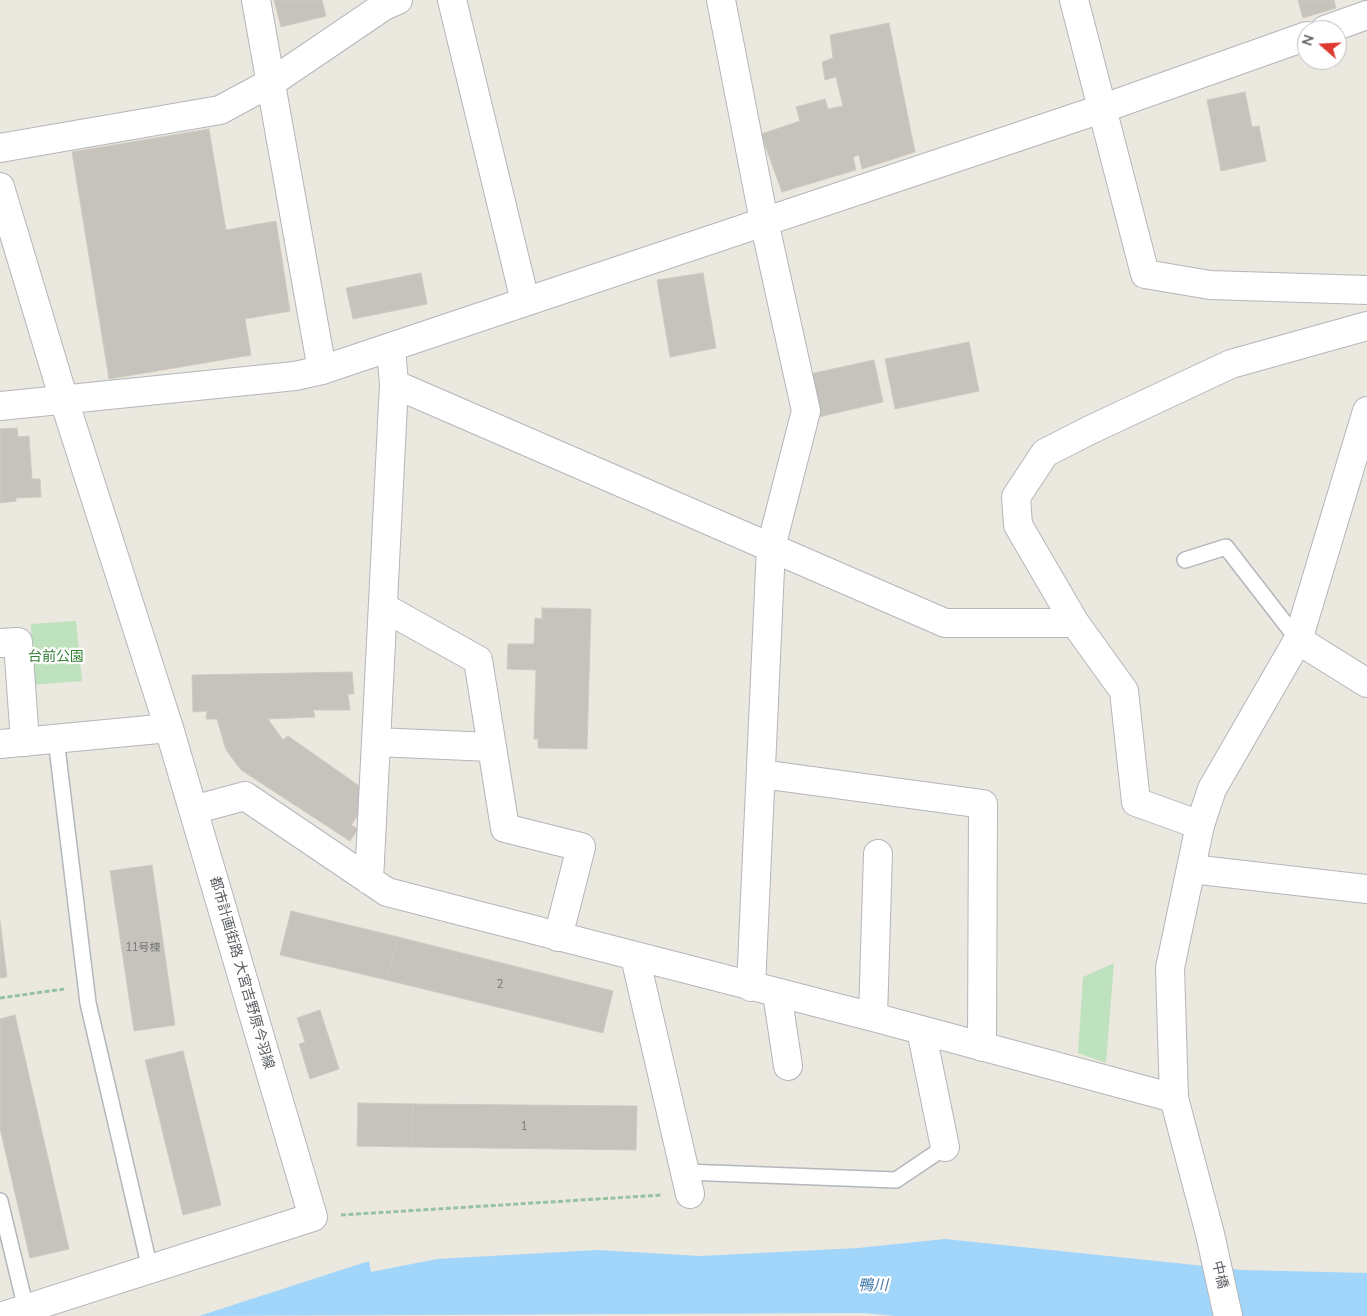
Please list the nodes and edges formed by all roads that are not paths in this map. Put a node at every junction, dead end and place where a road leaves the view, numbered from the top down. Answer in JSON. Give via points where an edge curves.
{"nodes":[{"id":1,"x":256,"y":0,"type":"edge"},
{"id":2,"x":398,"y":0,"type":"edge"},
{"id":3,"x":452,"y":0,"type":"edge"},
{"id":4,"x":721,"y":0,"type":"edge"},
{"id":5,"x":1074,"y":0,"type":"edge"},
{"id":6,"x":1367,"y":15,"type":"edge"},
{"id":7,"x":1347,"y":22,"type":"edge"},
{"id":8,"x":1297,"y":40,"type":"edge"},
{"id":9,"x":272,"y":82,"type":"junction"},
{"id":10,"x":1104,"y":108,"type":"junction"},
{"id":11,"x":0,"y":148,"type":"edge"},
{"id":12,"x":0,"y":187,"type":"edge"},
{"id":13,"x":764,"y":221,"type":"junction"},
{"id":14,"x":1367,"y":290,"type":"edge"},
{"id":15,"x":525,"y":302,"type":"junction"},
{"id":16,"x":1367,"y":326,"type":"edge"},
{"id":17,"x":391,"y":348,"type":"junction"},
{"id":18,"x":322,"y":370,"type":"junction"},
{"id":19,"x":394,"y":384,"type":"junction"},
{"id":20,"x":64,"y":400,"type":"junction"},
{"id":21,"x":0,"y":406,"type":"edge"},
{"id":22,"x":1367,"y":411,"type":"edge"},
{"id":23,"x":771,"y":547,"type":"junction"},
{"id":24,"x":1185,"y":560,"type":"dead end"},
{"id":25,"x":383,"y":607,"type":"junction"},
{"id":26,"x":1075,"y":623,"type":"junction"},
{"id":27,"x":1298,"y":640,"type":"junction"},
{"id":28,"x":0,"y":643,"type":"edge"},
{"id":29,"x":1367,"y":683,"type":"edge"},
{"id":30,"x":169,"y":728,"type":"junction"},
{"id":31,"x":56,"y":739,"type":"junction"},
{"id":32,"x":376,"y":742,"type":"junction"},
{"id":33,"x":12,"y":743,"type":"edge"},
{"id":34,"x":491,"y":747,"type":"junction"},
{"id":35,"x":762,"y":774,"type":"junction"},
{"id":36,"x":193,"y":810,"type":"junction"},
{"id":37,"x":1200,"y":825,"type":"junction"},
{"id":38,"x":878,"y":854,"type":"dead end"},
{"id":39,"x":1190,"y":869,"type":"junction"},
{"id":40,"x":369,"y":880,"type":"junction"},
{"id":41,"x":1367,"y":889,"type":"edge"},
{"id":42,"x":558,"y":937,"type":"junction"},
{"id":43,"x":635,"y":957,"type":"junction"},
{"id":44,"x":764,"y":990,"type":"junction"},
{"id":45,"x":873,"y":1017,"type":"junction"},
{"id":46,"x":921,"y":1030,"type":"junction"},
{"id":47,"x":982,"y":1047,"type":"junction"},
{"id":48,"x":788,"y":1066,"type":"dead end"},
{"id":49,"x":1174,"y":1098,"type":"junction"},
{"id":50,"x":945,"y":1147,"type":"joint"},
{"id":51,"x":688,"y":1183,"type":"joint"},
{"id":52,"x":0,"y":1201,"type":"edge"},
{"id":53,"x":150,"y":1269,"type":"junction"},
{"id":54,"x":15,"y":1312,"type":"edge"},
{"id":55,"x":1228,"y":1316,"type":"edge"}],
"edges":[{"from":1,"to":9,"type":"street"},
{"from":2,"to":9,"type":"street","via":[[384,6]]},
{"from":3,"to":15,"type":"street"},
{"from":4,"to":13,"type":"street"},
{"from":5,"to":10,"type":"street"},
{"from":6,"to":7,"type":"street"},
{"from":8,"to":10,"type":"street"},
{"from":9,"to":11,"type":"street","via":[[220,110]]},
{"from":9,"to":18,"type":"street"},
{"from":10,"to":13,"type":"street"},
{"from":10,"to":14,"type":"street","via":[[1145,274],[1210,285]]},
{"from":12,"to":20,"type":"street","name":"都市計画街路 大宮吉野原今羽線"},
{"from":13,"to":15,"type":"street"},
{"from":13,"to":23,"type":"street","via":[[806,411]]},
{"from":15,"to":17,"type":"street"},
{"from":16,"to":26,"type":"street","via":[[1230,364],[1045,453],[1016,497],[1018,525]]},
{"from":17,"to":18,"type":"street"},
{"from":17,"to":19,"type":"street"},
{"from":18,"to":20,"type":"street","via":[[295,376]]},
{"from":19,"to":23,"type":"street"},
{"from":19,"to":25,"type":"street"},
{"from":20,"to":21,"type":"street"},
{"from":20,"to":30,"type":"street","name":"都市計画街路 大宮吉野原今羽線"},
{"from":22,"to":27,"type":"street","name":"中橋"},
{"from":23,"to":26,"type":"street","via":[[946,623]]},
{"from":23,"to":35,"type":"street"},
{"from":24,"to":27,"type":"lane","via":[[1226,548]]},
{"from":25,"to":32,"type":"street"},
{"from":25,"to":34,"type":"street","via":[[478,660]]},
{"from":26,"to":37,"type":"street","via":[[1124,691],[1136,802]]},
{"from":27,"to":29,"type":"street"},
{"from":27,"to":37,"type":"street","name":"中橋","via":[[1212,789]]},
{"from":28,"to":33,"type":"street","via":[[18,642]]},
{"from":30,"to":31,"type":"street"},
{"from":30,"to":36,"type":"street","name":"都市計画街路 大宮吉野原今羽線"},
{"from":31,"to":33,"type":"street"},
{"from":31,"to":53,"type":"lane","via":[[86,985]]},
{"from":32,"to":34,"type":"street"},
{"from":32,"to":40,"type":"street"},
{"from":34,"to":42,"type":"street","via":[[505,828],[581,847]]},
{"from":35,"to":44,"type":"street"},
{"from":35,"to":47,"type":"street","via":[[983,804]]},
{"from":36,"to":40,"type":"street","via":[[246,796]]},
{"from":36,"to":53,"type":"street","name":"都市計画街路 大宮吉野原今羽線","via":[[313,1217]]},
{"from":37,"to":39,"type":"street","name":"中橋"},
{"from":38,"to":45,"type":"street"},
{"from":39,"to":41,"type":"street"},
{"from":39,"to":49,"type":"street","name":"中橋","via":[[1170,968]]},
{"from":40,"to":42,"type":"street","via":[[387,892]]},
{"from":42,"to":43,"type":"street"},
{"from":43,"to":44,"type":"street"},
{"from":43,"to":51,"type":"street"},
{"from":44,"to":45,"type":"street"},
{"from":44,"to":48,"type":"street"},
{"from":45,"to":46,"type":"street"},
{"from":46,"to":47,"type":"street"},
{"from":46,"to":50,"type":"street"},
{"from":47,"to":49,"type":"street"},
{"from":49,"to":55,"type":"street","name":"中橋"},
{"from":50,"to":51,"type":"lane","via":[[896,1180]]},
{"from":52,"to":54,"type":"lane"},
{"from":53,"to":54,"type":"street"}]}
